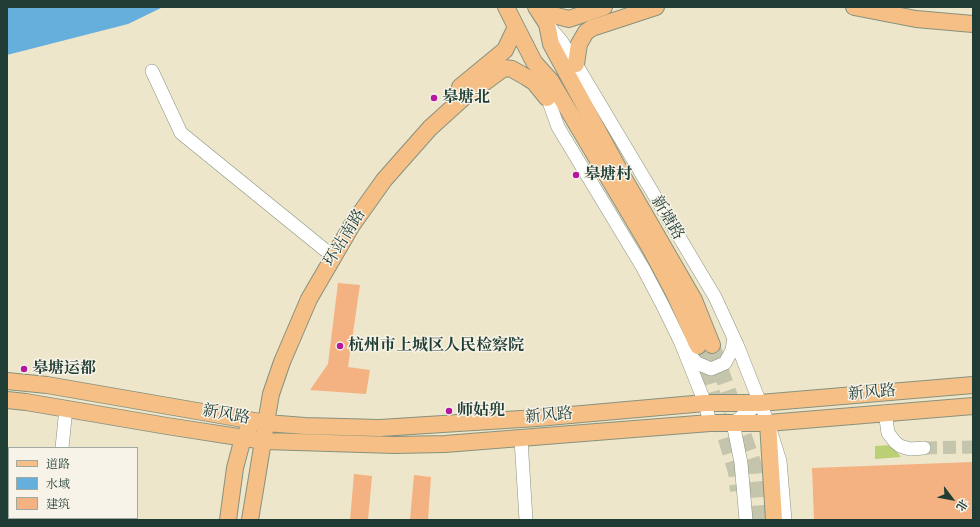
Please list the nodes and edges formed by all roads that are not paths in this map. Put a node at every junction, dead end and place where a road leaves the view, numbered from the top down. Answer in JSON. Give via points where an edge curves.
{"nodes":[{"id":1,"x":506,"y":7,"type":"edge"},
{"id":2,"x":538,"y":7,"type":"edge"},
{"id":3,"x":604,"y":7,"type":"edge"},
{"id":4,"x":656,"y":7,"type":"edge"},
{"id":5,"x":854,"y":7,"type":"edge"},
{"id":6,"x":905,"y":7,"type":"edge"},
{"id":7,"x":973,"y":16,"type":"edge"},
{"id":8,"x":547,"y":24,"type":"junction"},
{"id":9,"x":973,"y":24,"type":"edge"},
{"id":10,"x":516,"y":27,"type":"junction"},
{"id":11,"x":534,"y":62,"type":"junction"},
{"id":12,"x":576,"y":64,"type":"junction"},
{"id":13,"x":152,"y":71,"type":"dead end"},
{"id":14,"x":547,"y":98,"type":"junction"},
{"id":15,"x":324,"y":250,"type":"junction"},
{"id":16,"x":734,"y":338,"type":"junction"},
{"id":17,"x":681,"y":343,"type":"junction"},
{"id":18,"x":7,"y":381,"type":"edge"},
{"id":19,"x":973,"y":385,"type":"edge"},
{"id":20,"x":7,"y":400,"type":"edge"},
{"id":21,"x":760,"y":402,"type":"junction"},
{"id":22,"x":705,"y":403,"type":"junction"},
{"id":23,"x":973,"y":406,"type":"edge"},
{"id":24,"x":66,"y":408,"type":"junction"},
{"id":25,"x":884,"y":412,"type":"junction"},
{"id":26,"x":260,"y":421,"type":"junction"},
{"id":27,"x":710,"y":423,"type":"junction"},
{"id":28,"x":733,"y":423,"type":"junction"},
{"id":29,"x":768,"y":423,"type":"junction"},
{"id":30,"x":243,"y":438,"type":"junction"},
{"id":31,"x":521,"y":438,"type":"junction"},
{"id":32,"x":264,"y":441,"type":"junction"},
{"id":33,"x":62,"y":447,"type":"edge"},
{"id":34,"x":924,"y":448,"type":"tunnel mouth"},
{"id":35,"x":773,"y":513,"type":"edge"},
{"id":36,"x":252,"y":516,"type":"edge"},
{"id":37,"x":228,"y":517,"type":"edge"},
{"id":38,"x":526,"y":520,"type":"edge"},
{"id":39,"x":746,"y":520,"type":"edge"},
{"id":40,"x":785,"y":520,"type":"edge"}],
"edges":[{"from":1,"to":10,"type":"main road","name":"新塘路"},
{"from":2,"to":3,"type":"main road","via":[[549,14],[570,19]]},
{"from":2,"to":8,"type":"main road","name":"新塘路"},
{"from":4,"to":12,"type":"main road","via":[[586,32],[579,44]]},
{"from":5,"to":9,"type":"main road","via":[[916,19]]},
{"from":6,"to":7,"type":"main road","via":[[927,12]]},
{"from":8,"to":11,"type":"main road","name":"新塘路","via":[[551,44],[694,300],[705,346],[551,81]]},
{"from":8,"to":12,"type":"street","name":"新塘路"},
{"from":10,"to":11,"type":"main road","name":"新塘路"},
{"from":10,"to":15,"type":"main road","name":"环站南路","via":[[505,50],[451,94],[390,157]]},
{"from":11,"to":14,"type":"street","name":"新塘路"},
{"from":12,"to":16,"type":"street","name":"新塘路","via":[[715,297]]},
{"from":13,"to":15,"type":"street","via":[[181,133]]},
{"from":14,"to":17,"type":"street","name":"新塘路","via":[[558,126],[642,268]]},
{"from":14,"to":26,"type":"main road","name":"环站南路","via":[[530,80],[512,69],[504,68],[447,112],[384,180],[343,238],[309,299]]},
{"from":15,"to":26,"type":"main road","name":"环站南路","via":[[279,342],[265,382]]},
{"from":16,"to":17,"type":"street","via":[[732,350],[725,363],[711,369],[697,364]]},
{"from":16,"to":21,"type":"street","name":"新塘路"},
{"from":17,"to":22,"type":"street","name":"新塘路"},
{"from":18,"to":26,"type":"main road","name":"新风路","via":[[47,385]]},
{"from":19,"to":21,"type":"main road","name":"新风路"},
{"from":20,"to":24,"type":"main road","name":"新风路"},
{"from":21,"to":22,"type":"main road","name":"新风路"},
{"from":21,"to":28,"type":"street"},
{"from":21,"to":29,"type":"street","name":"新塘路"},
{"from":22,"to":26,"type":"main road","name":"新风路","via":[[537,418],[380,428],[305,426]]},
{"from":22,"to":27,"type":"street","name":"新塘路"},
{"from":23,"to":25,"type":"main road","name":"新风路"},
{"from":24,"to":30,"type":"main road","name":"新风路"},
{"from":24,"to":33,"type":"street"},
{"from":25,"to":29,"type":"main road","name":"新风路"},
{"from":25,"to":34,"type":"street","via":[[888,433],[895,442],[910,449]]},
{"from":26,"to":30,"type":"main road","name":"环站南路"},
{"from":26,"to":32,"type":"main road","name":"环站南路"},
{"from":27,"to":28,"type":"main road","name":"新风路"},
{"from":27,"to":31,"type":"main road","name":"新风路"},
{"from":28,"to":29,"type":"main road","name":"新风路"},
{"from":28,"to":39,"type":"street","via":[[741,463]]},
{"from":29,"to":35,"type":"main road"},
{"from":29,"to":40,"type":"street","name":"新塘路","via":[[780,461]]},
{"from":30,"to":32,"type":"main road","name":"新风路"},
{"from":30,"to":37,"type":"main road","name":"环站南路","via":[[235,468]]},
{"from":31,"to":32,"type":"main road","name":"新风路","via":[[394,445]]},
{"from":31,"to":38,"type":"street"},
{"from":32,"to":36,"type":"main road","name":"环站南路"}]}
